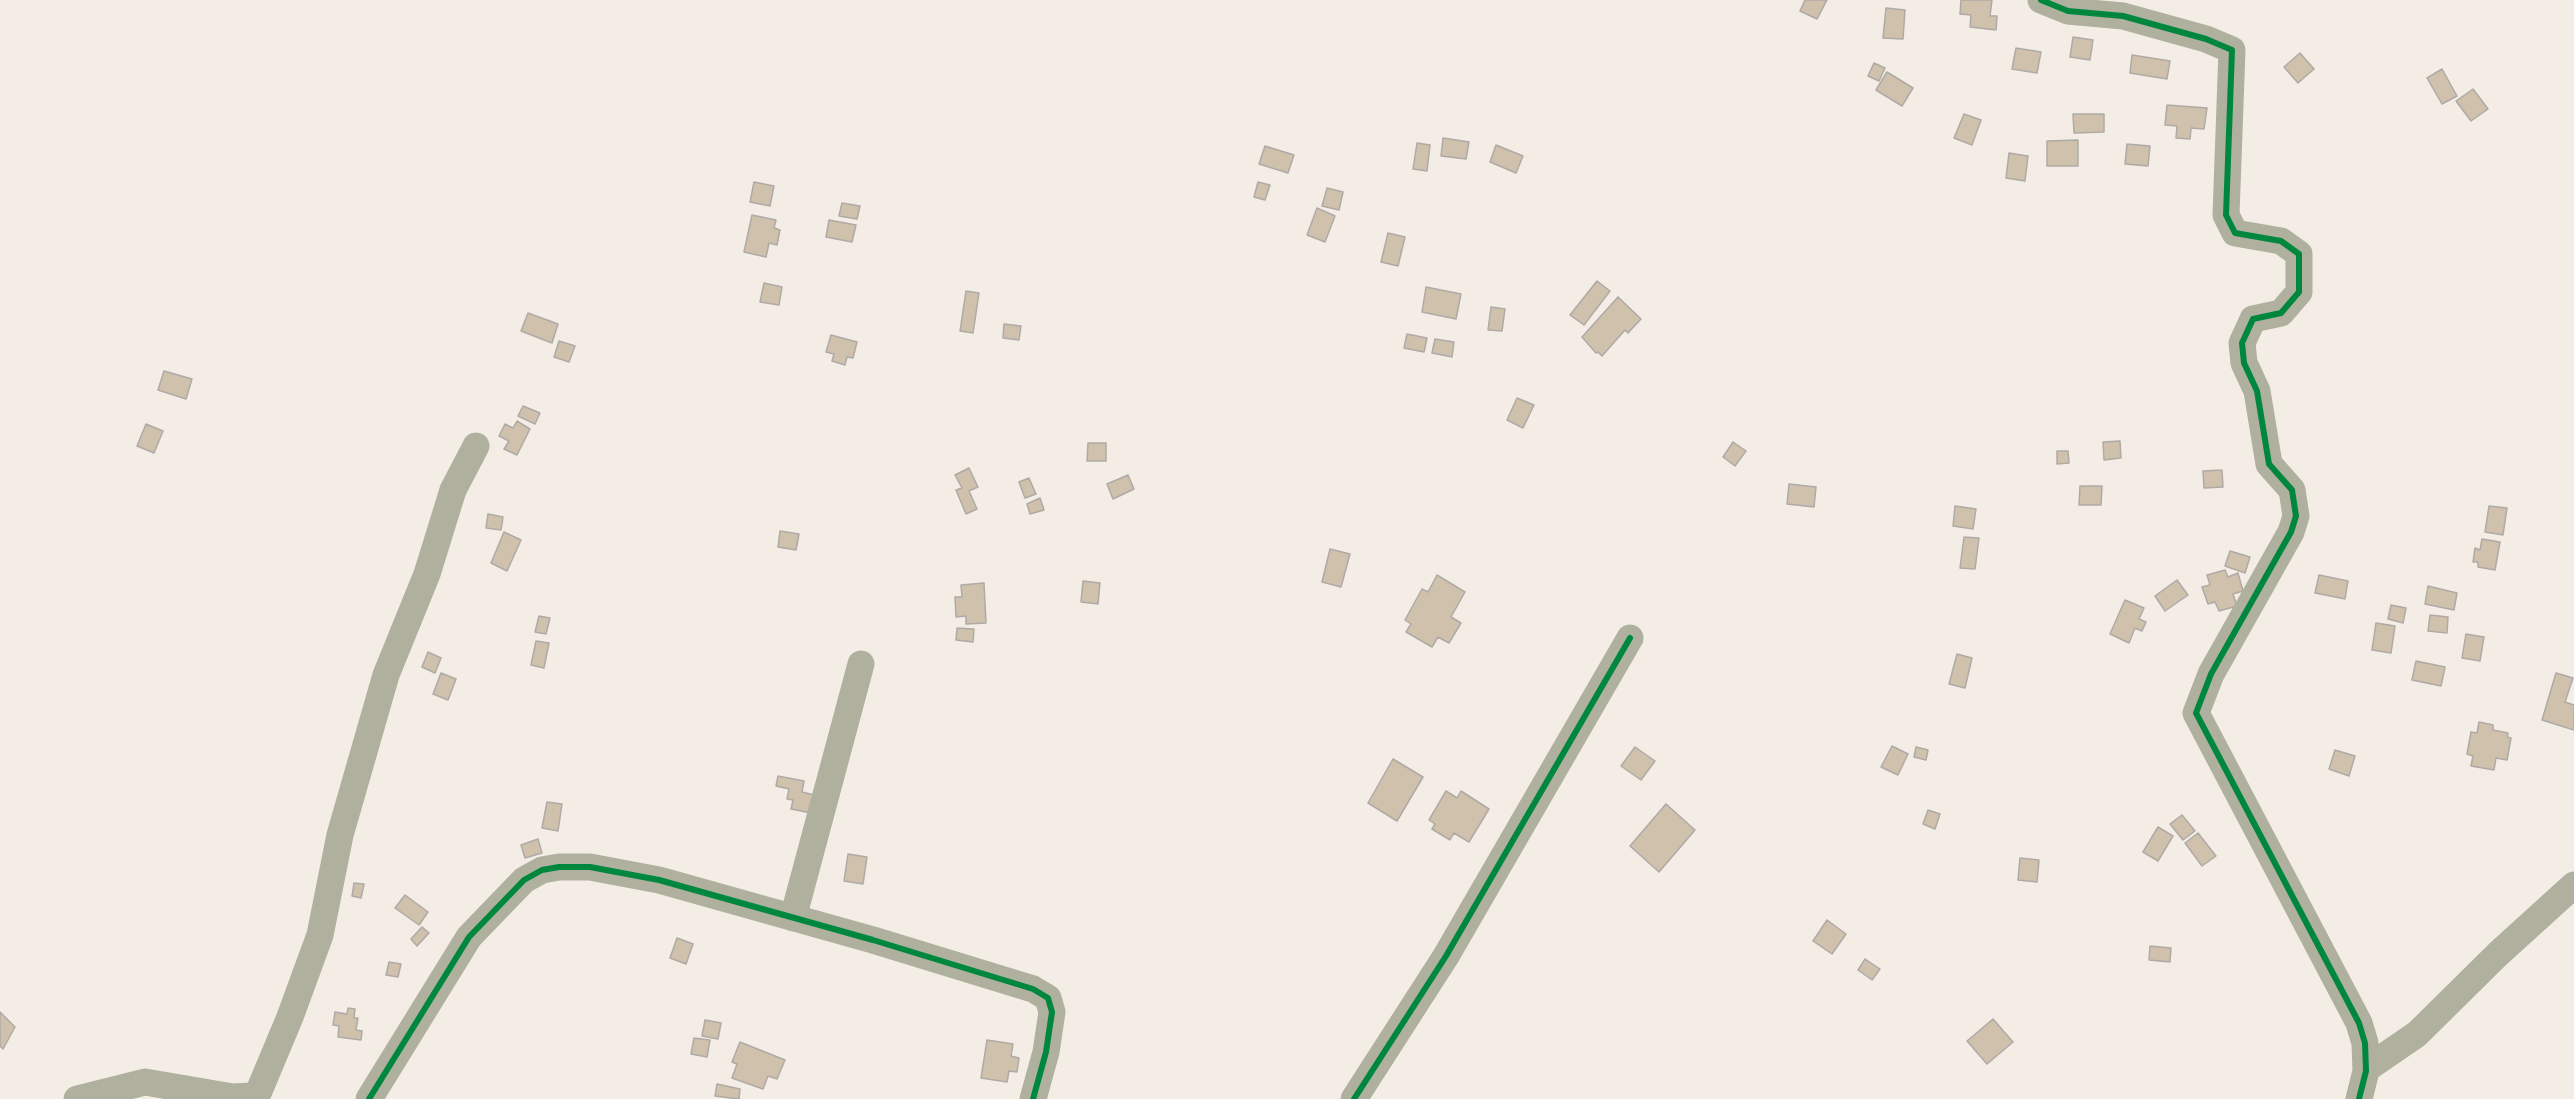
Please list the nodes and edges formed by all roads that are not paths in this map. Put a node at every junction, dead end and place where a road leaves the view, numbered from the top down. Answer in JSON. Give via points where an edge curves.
{"nodes":[{"id":1,"x":2041,"y":0,"type":"edge"},
{"id":2,"x":476,"y":446,"type":"dead end"},
{"id":3,"x":1630,"y":638,"type":"dead end"},
{"id":4,"x":861,"y":664,"type":"dead end"},
{"id":5,"x":2574,"y":885,"type":"edge"},
{"id":6,"x":793,"y":918,"type":"junction"},
{"id":7,"x":2366,"y":1069,"type":"junction"},
{"id":8,"x":266,"y":1095,"type":"edge"},
{"id":9,"x":77,"y":1099,"type":"edge"},
{"id":10,"x":369,"y":1099,"type":"edge"},
{"id":11,"x":1033,"y":1099,"type":"edge"},
{"id":12,"x":1354,"y":1099,"type":"edge"},
{"id":13,"x":2359,"y":1099,"type":"edge"}],
"edges":[{"from":1,"to":7,"type":"street","via":[[2068,11],[2123,16],[2232,50],[2226,215],[2235,233],[2281,241],[2299,254],[2299,292],[2281,313],[2253,319],[2242,343],[2244,363],[2257,391],[2269,464],[2292,490],[2296,516],[2291,532],[2211,674],[2196,713],[2358,1023],[2365,1044]]},
{"from":2,"to":8,"type":"street","via":[[453,490],[428,574],[386,675],[340,836],[320,935]]},
{"from":3,"to":12,"type":"street","via":[[1446,956]]},
{"from":4,"to":6,"type":"street"},
{"from":5,"to":7,"type":"street","via":[[2417,1034]]},
{"from":6,"to":10,"type":"street","via":[[619,871],[590,867],[542,870],[524,880],[469,938]]},
{"from":6,"to":11,"type":"street","via":[[1016,983],[1048,998],[1051,1023]]},
{"from":7,"to":13,"type":"street"},
{"from":8,"to":9,"type":"street","via":[[233,1097],[139,1082]]}]}
